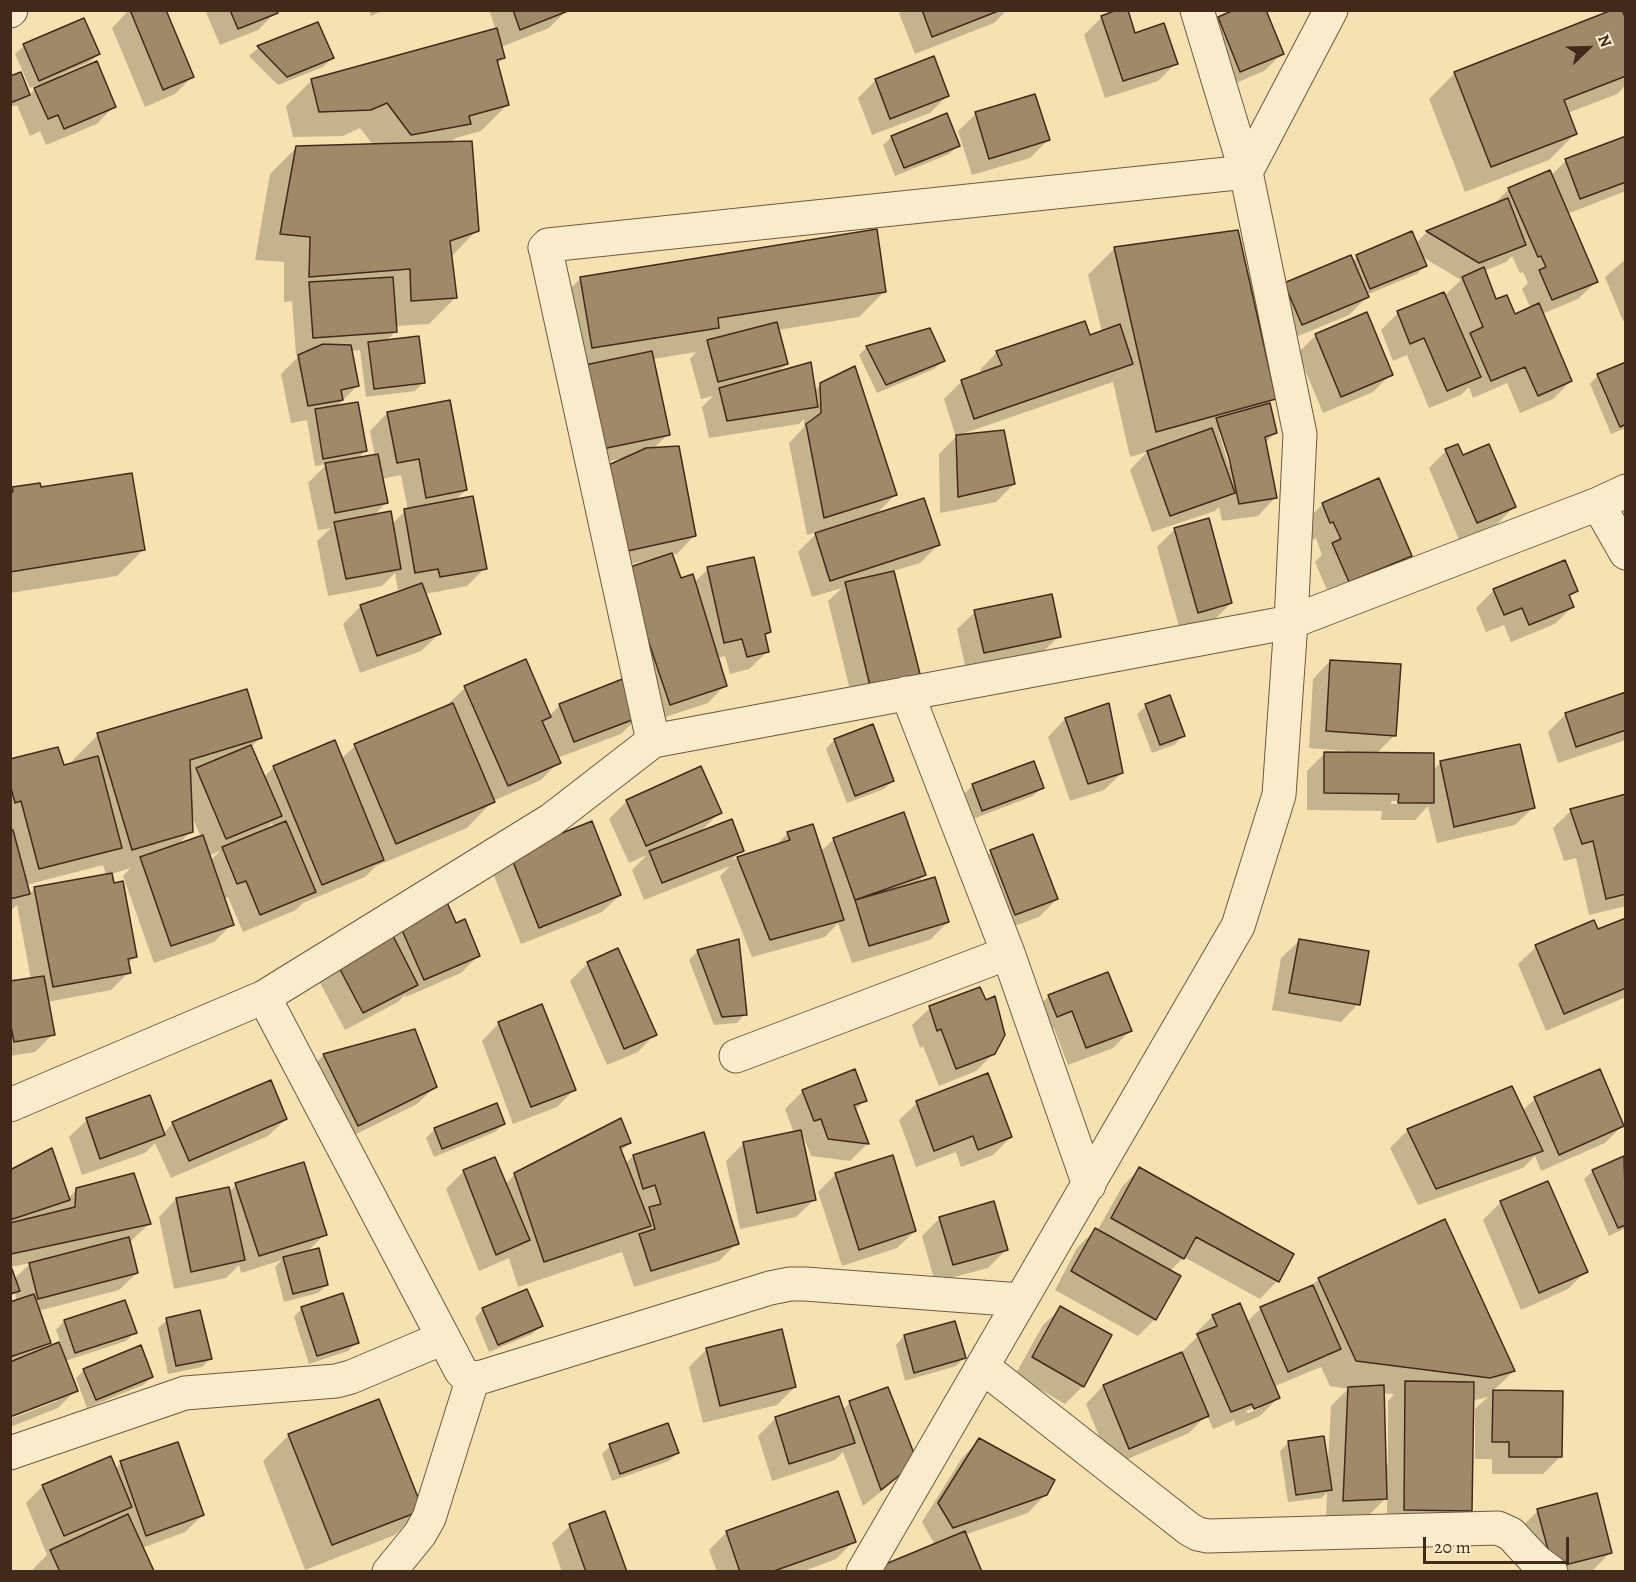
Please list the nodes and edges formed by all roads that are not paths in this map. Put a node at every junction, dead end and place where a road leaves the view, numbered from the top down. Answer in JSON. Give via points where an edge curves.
{"nodes":[{"id":1,"x":1197,"y":10,"type":"edge"},
{"id":2,"x":1330,"y":10,"type":"edge"},
{"id":3,"x":1245,"y":172,"type":"junction"},
{"id":4,"x":1612,"y":497,"type":"edge"},
{"id":5,"x":1626,"y":553,"type":"edge"},
{"id":6,"x":1291,"y":622,"type":"junction"},
{"id":7,"x":907,"y":693,"type":"junction"},
{"id":8,"x":653,"y":741,"type":"junction"},
{"id":9,"x":1008,"y":953,"type":"junction"},
{"id":10,"x":264,"y":997,"type":"junction"},
{"id":11,"x":736,"y":1056,"type":"dead end"},
{"id":12,"x":10,"y":1105,"type":"edge"},
{"id":13,"x":1089,"y":1185,"type":"junction"},
{"id":14,"x":1021,"y":1300,"type":"junction"},
{"id":15,"x":443,"y":1338,"type":"junction"},
{"id":16,"x":983,"y":1367,"type":"junction"},
{"id":17,"x":473,"y":1378,"type":"junction"},
{"id":18,"x":10,"y":1454,"type":"edge"},
{"id":19,"x":389,"y":1572,"type":"edge"},
{"id":20,"x":863,"y":1572,"type":"edge"},
{"id":21,"x":1551,"y":1572,"type":"edge"}],
"edges":[{"from":1,"to":3,"type":"street"},
{"from":2,"to":3,"type":"street"},
{"from":3,"to":6,"type":"street","via":[[1300,434]]},
{"from":3,"to":8,"type":"street","via":[[548,245],[545,248]]},
{"from":4,"to":5,"type":"street"},
{"from":4,"to":6,"type":"street"},
{"from":6,"to":7,"type":"street"},
{"from":6,"to":13,"type":"street","via":[[1279,795],[1238,926]]},
{"from":7,"to":8,"type":"street"},
{"from":7,"to":9,"type":"street"},
{"from":8,"to":10,"type":"street","via":[[551,820]]},
{"from":9,"to":11,"type":"street"},
{"from":9,"to":13,"type":"street"},
{"from":10,"to":12,"type":"street"},
{"from":10,"to":15,"type":"street"},
{"from":13,"to":14,"type":"street"},
{"from":14,"to":16,"type":"street"},
{"from":14,"to":17,"type":"street","via":[[790,1284]]},
{"from":15,"to":17,"type":"street","via":[[461,1371]]},
{"from":15,"to":18,"type":"street","via":[[351,1377],[185,1393]]},
{"from":16,"to":20,"type":"street"},
{"from":16,"to":21,"type":"street","via":[[1198,1534],[1498,1528],[1511,1534]]},
{"from":17,"to":19,"type":"street","via":[[429,1518]]}]}
